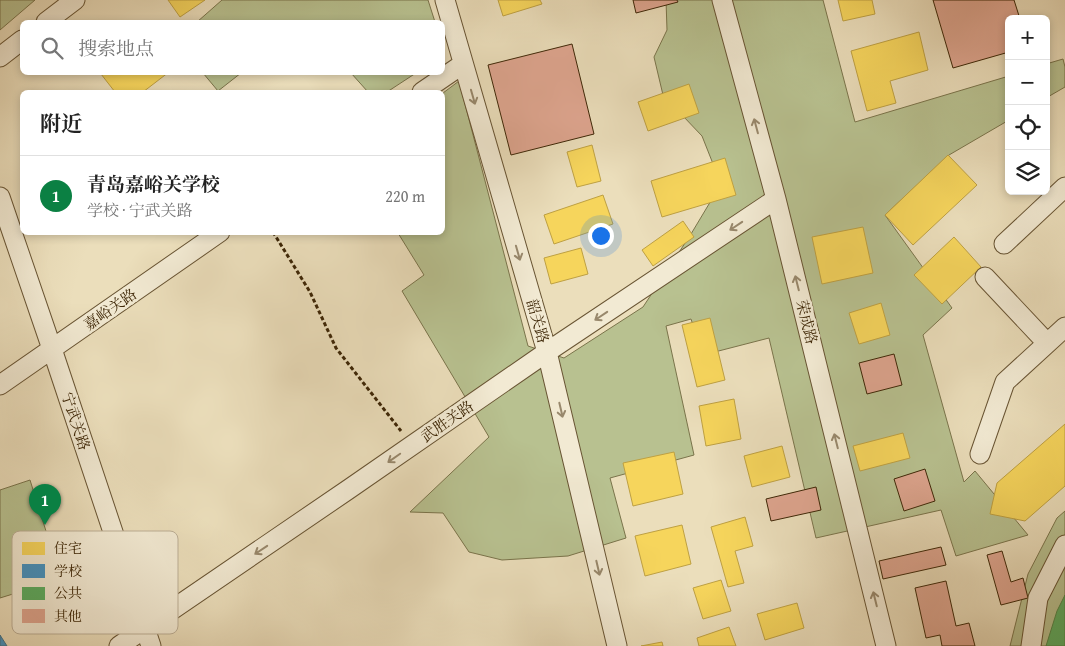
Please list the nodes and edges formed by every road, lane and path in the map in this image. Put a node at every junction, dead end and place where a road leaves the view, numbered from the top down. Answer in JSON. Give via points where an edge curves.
{"nodes":[{"id":1,"x":75,"y":0,"type":"edge"},
{"id":2,"x":445,"y":0,"type":"edge"},
{"id":3,"x":722,"y":0,"type":"edge"},
{"id":4,"x":49,"y":20,"type":"edge"},
{"id":5,"x":20,"y":42,"type":"edge"},
{"id":6,"x":0,"y":58,"type":"edge"},
{"id":7,"x":463,"y":64,"type":"junction"},
{"id":8,"x":425,"y":90,"type":"edge"},
{"id":9,"x":1065,"y":187,"type":"edge"},
{"id":10,"x":0,"y":197,"type":"edge"},
{"id":11,"x":776,"y":199,"type":"junction"},
{"id":12,"x":216,"y":235,"type":"edge"},
{"id":13,"x":274,"y":235,"type":"edge"},
{"id":14,"x":1004,"y":244,"type":"dead end"},
{"id":15,"x":986,"y":277,"type":"dead end"},
{"id":16,"x":1065,"y":327,"type":"edge"},
{"id":17,"x":1047,"y":343,"type":"junction"},
{"id":18,"x":52,"y":348,"type":"junction"},
{"id":19,"x":547,"y":352,"type":"junction"},
{"id":20,"x":0,"y":385,"type":"edge"},
{"id":21,"x":412,"y":446,"type":"junction"},
{"id":22,"x":980,"y":454,"type":"dead end"},
{"id":23,"x":113,"y":531,"type":"edge"},
{"id":24,"x":1065,"y":545,"type":"edge"},
{"id":25,"x":178,"y":615,"type":"edge"},
{"id":26,"x":148,"y":637,"type":"edge"},
{"id":27,"x":119,"y":646,"type":"edge"},
{"id":28,"x":617,"y":646,"type":"edge"},
{"id":29,"x":886,"y":646,"type":"edge"},
{"id":30,"x":1031,"y":646,"type":"edge"}],
"edges":[{"from":1,"to":4,"type":"street"},
{"from":2,"to":7,"type":"street","name":"韶关路"},
{"from":11,"to":3,"type":"street","name":"荣成路","one_way":true},
{"from":5,"to":6,"type":"street"},
{"from":7,"to":8,"type":"street"},
{"from":7,"to":19,"type":"street","name":"韶关路","one_way":true},
{"from":9,"to":14,"type":"street"},
{"from":10,"to":18,"type":"street","name":"宁武关路"},
{"from":11,"to":19,"type":"street","name":"武胜关路","one_way":true},
{"from":29,"to":11,"type":"street","name":"荣成路","one_way":true},
{"from":12,"to":18,"type":"street","name":"嘉峪关路"},
{"from":13,"to":21,"type":"path","via":[[310,292],[336,348]]},
{"from":15,"to":17,"type":"street"},
{"from":16,"to":17,"type":"street"},
{"from":17,"to":22,"type":"street","via":[[1005,382]]},
{"from":18,"to":20,"type":"street","name":"嘉峪关路"},
{"from":18,"to":23,"type":"street","name":"宁武关路"},
{"from":19,"to":21,"type":"street","name":"武胜关路"},
{"from":19,"to":28,"type":"street","name":"韶关路","one_way":true},
{"from":21,"to":25,"type":"street","name":"武胜关路","one_way":true},
{"from":24,"to":30,"type":"street","via":[[1038,598]]},
{"from":26,"to":27,"type":"street","name":"武胜关路"}]}
